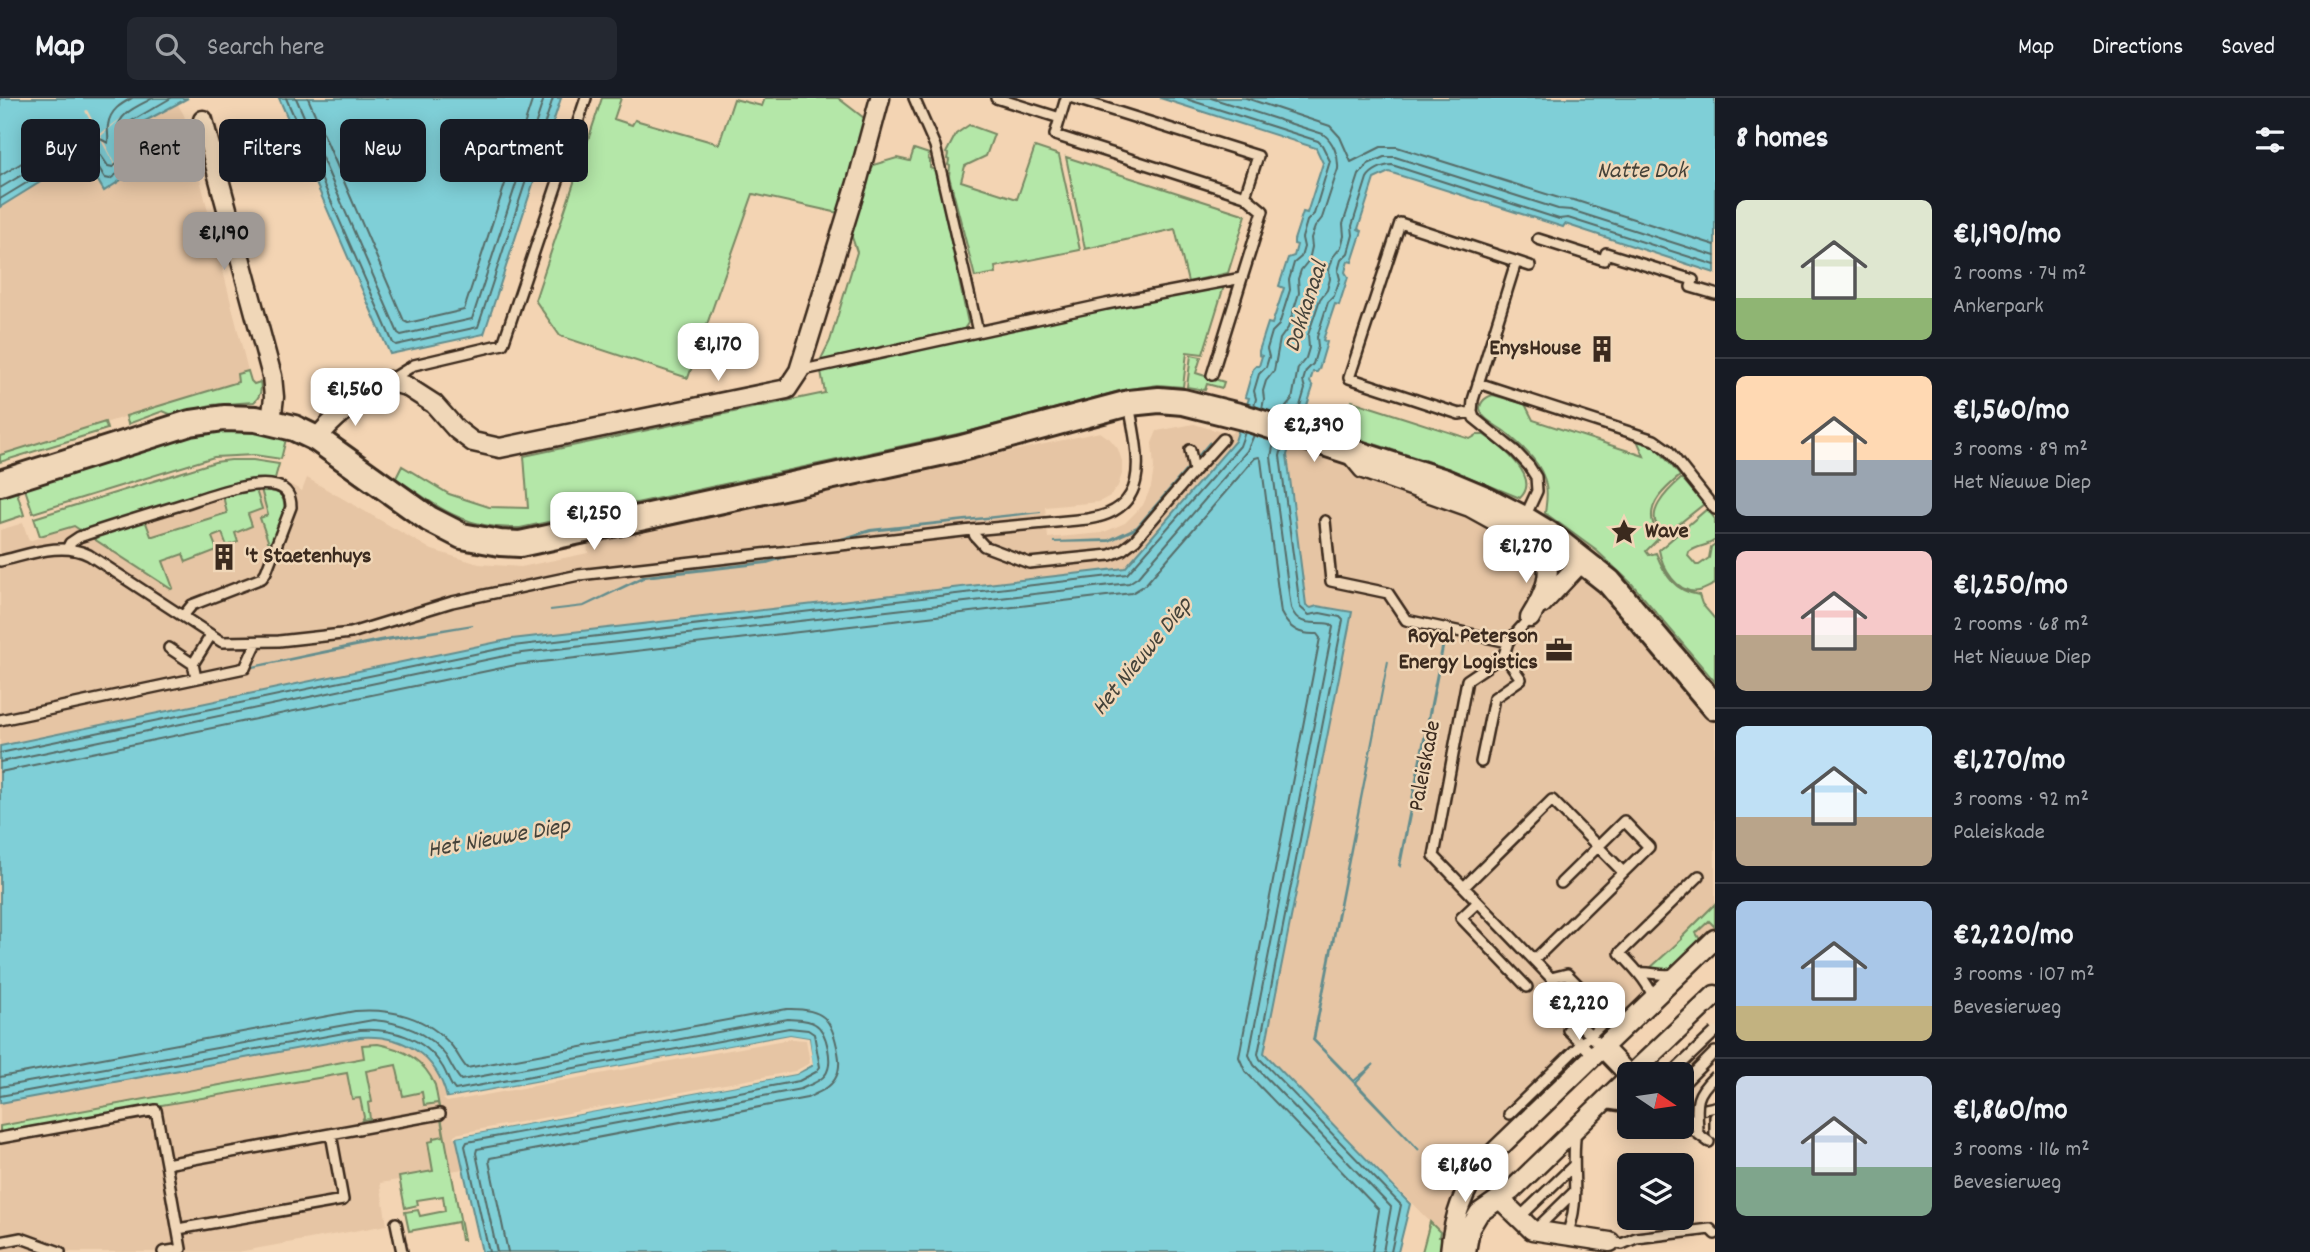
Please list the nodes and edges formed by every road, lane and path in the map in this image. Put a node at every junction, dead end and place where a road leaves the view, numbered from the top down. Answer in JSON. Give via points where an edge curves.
{"nodes":[{"id":1,"x":586,"y":98,"type":"edge"},
{"id":2,"x":880,"y":98,"type":"edge"},
{"id":3,"x":915,"y":98,"type":"edge"},
{"id":4,"x":996,"y":98,"type":"edge"},
{"id":5,"x":1066,"y":98,"type":"edge"},
{"id":6,"x":1073,"y":98,"type":"edge"},
{"id":7,"x":1060,"y":118,"type":"junction"},
{"id":8,"x":205,"y":127,"type":"edge"},
{"id":9,"x":1245,"y":196,"type":"junction"},
{"id":10,"x":1538,"y":239,"type":"dead end"},
{"id":11,"x":1516,"y":262,"type":"junction"},
{"id":12,"x":1530,"y":266,"type":"dead end"},
{"id":13,"x":1241,"y":278,"type":"junction"},
{"id":14,"x":1715,"y":294,"type":"edge"},
{"id":15,"x":978,"y":332,"type":"junction"},
{"id":16,"x":799,"y":371,"type":"junction"},
{"id":17,"x":1212,"y":374,"type":"dead end"},
{"id":18,"x":388,"y":381,"type":"junction"},
{"id":19,"x":1478,"y":383,"type":"junction"},
{"id":20,"x":1129,"y":403,"type":"junction"},
{"id":21,"x":1472,"y":412,"type":"junction"},
{"id":22,"x":271,"y":422,"type":"junction"},
{"id":23,"x":317,"y":439,"type":"junction"},
{"id":24,"x":1223,"y":439,"type":"dead end"},
{"id":25,"x":1190,"y":450,"type":"dead end"},
{"id":26,"x":1348,"y":451,"type":"junction"},
{"id":27,"x":1194,"y":471,"type":"junction"},
{"id":28,"x":0,"y":483,"type":"edge"},
{"id":29,"x":1715,"y":509,"type":"edge"},
{"id":30,"x":1524,"y":519,"type":"junction"},
{"id":31,"x":1325,"y":521,"type":"dead end"},
{"id":32,"x":972,"y":530,"type":"junction"},
{"id":33,"x":67,"y":549,"type":"junction"},
{"id":34,"x":1583,"y":560,"type":"junction"},
{"id":35,"x":0,"y":562,"type":"edge"},
{"id":36,"x":183,"y":616,"type":"junction"},
{"id":37,"x":1527,"y":620,"type":"junction"},
{"id":38,"x":211,"y":635,"type":"junction"},
{"id":39,"x":257,"y":642,"type":"junction"},
{"id":40,"x":1508,"y":642,"type":"junction"},
{"id":41,"x":169,"y":649,"type":"dead end"},
{"id":42,"x":1504,"y":655,"type":"junction"},
{"id":43,"x":193,"y":664,"type":"junction"},
{"id":44,"x":196,"y":678,"type":"junction"},
{"id":45,"x":1715,"y":707,"type":"edge"},
{"id":46,"x":0,"y":720,"type":"edge"},
{"id":47,"x":1482,"y":762,"type":"dead end"},
{"id":48,"x":1597,"y":847,"type":"junction"},
{"id":49,"x":1623,"y":872,"type":"junction"},
{"id":50,"x":1699,"y":876,"type":"dead end"},
{"id":51,"x":1561,"y":883,"type":"dead end"},
{"id":52,"x":1464,"y":887,"type":"junction"},
{"id":53,"x":1478,"y":902,"type":"junction"},
{"id":54,"x":1715,"y":939,"type":"edge"},
{"id":55,"x":1534,"y":960,"type":"junction"},
{"id":56,"x":1681,"y":972,"type":"junction"},
{"id":57,"x":1639,"y":973,"type":"junction"},
{"id":58,"x":1551,"y":978,"type":"junction"},
{"id":59,"x":1527,"y":987,"type":"dead end"},
{"id":60,"x":1715,"y":995,"type":"edge"},
{"id":61,"x":1653,"y":999,"type":"junction"},
{"id":62,"x":1568,"y":1030,"type":"dead end"},
{"id":63,"x":1715,"y":1032,"type":"edge"},
{"id":64,"x":1596,"y":1041,"type":"junction"},
{"id":65,"x":1581,"y":1044,"type":"junction"},
{"id":66,"x":1715,"y":1052,"type":"edge"},
{"id":67,"x":1617,"y":1062,"type":"edge"},
{"id":68,"x":1644,"y":1062,"type":"edge"},
{"id":69,"x":1684,"y":1062,"type":"edge"},
{"id":70,"x":1694,"y":1073,"type":"edge"},
{"id":71,"x":1715,"y":1076,"type":"edge"},
{"id":72,"x":1617,"y":1088,"type":"edge"},
{"id":73,"x":1603,"y":1103,"type":"junction"},
{"id":74,"x":1617,"y":1105,"type":"edge"},
{"id":75,"x":1715,"y":1107,"type":"edge"},
{"id":76,"x":1694,"y":1110,"type":"edge"},
{"id":77,"x":440,"y":1114,"type":"dead end"},
{"id":78,"x":1510,"y":1114,"type":"dead end"},
{"id":79,"x":1715,"y":1117,"type":"edge"},
{"id":80,"x":1694,"y":1124,"type":"edge"},
{"id":81,"x":1576,"y":1129,"type":"junction"},
{"id":82,"x":1694,"y":1129,"type":"edge"},
{"id":83,"x":1698,"y":1129,"type":"junction"},
{"id":84,"x":331,"y":1134,"type":"junction"},
{"id":85,"x":0,"y":1138,"type":"edge"},
{"id":86,"x":1713,"y":1141,"type":"edge"},
{"id":87,"x":166,"y":1164,"type":"junction"},
{"id":88,"x":1573,"y":1166,"type":"junction"},
{"id":89,"x":1476,"y":1173,"type":"junction"},
{"id":90,"x":1576,"y":1191,"type":"junction"},
{"id":91,"x":1499,"y":1198,"type":"junction"},
{"id":92,"x":1519,"y":1218,"type":"junction"},
{"id":93,"x":396,"y":1223,"type":"dead end"},
{"id":94,"x":178,"y":1229,"type":"junction"},
{"id":95,"x":1535,"y":1230,"type":"junction"},
{"id":96,"x":1715,"y":1234,"type":"edge"},
{"id":97,"x":1566,"y":1236,"type":"junction"},
{"id":98,"x":0,"y":1242,"type":"edge"},
{"id":99,"x":1619,"y":1246,"type":"edge"},
{"id":100,"x":60,"y":1252,"type":"edge"},
{"id":101,"x":163,"y":1252,"type":"edge"},
{"id":102,"x":402,"y":1252,"type":"edge"},
{"id":103,"x":1450,"y":1252,"type":"edge"},
{"id":104,"x":1466,"y":1252,"type":"edge"}],
"edges":[{"from":1,"to":18,"type":"lane","via":[[503,344],[414,366]]},
{"from":2,"to":16,"type":"street"},
{"from":3,"to":15,"type":"lane","via":[[935,146]]},
{"from":4,"to":7,"type":"lane"},
{"from":5,"to":7,"type":"lane"},
{"from":6,"to":9,"type":"lane","via":[[1258,156]]},
{"from":7,"to":9,"type":"lane","via":[[1055,135]]},
{"from":8,"to":22,"type":"street","via":[[272,376]]},
{"from":9,"to":13,"type":"lane","via":[[1263,211]]},
{"from":10,"to":14,"type":"lane","via":[[1604,260],[1606,253],[1693,280],[1691,287]]},
{"from":11,"to":12,"type":"lane"},
{"from":11,"to":19,"type":"lane"},
{"from":11,"to":21,"type":"lane","via":[[1400,223],[1349,378],[1459,414]]},
{"from":13,"to":15,"type":"lane"},
{"from":13,"to":17,"type":"lane"},
{"from":15,"to":16,"type":"lane"},
{"from":16,"to":18,"type":"street","via":[[788,389],[500,448],[473,442],[434,404],[406,386]]},
{"from":18,"to":23,"type":"street"},
{"from":19,"to":21,"type":"lane"},
{"from":19,"to":29,"type":"lane","via":[[1654,440],[1668,450]]},
{"from":20,"to":23,"type":"street","via":[[958,449],[527,549],[462,536],[429,519]]},
{"from":20,"to":26,"type":"street","via":[[1183,402]]},
{"from":20,"to":32,"type":"lane","via":[[1138,472],[1132,493],[1120,507],[1095,518]]},
{"from":21,"to":30,"type":"lane","via":[[1533,472],[1537,491]]},
{"from":22,"to":23,"type":"street"},
{"from":22,"to":28,"type":"street","via":[[223,418],[190,423]]},
{"from":24,"to":27,"type":"lane"},
{"from":25,"to":27,"type":"lane"},
{"from":26,"to":30,"type":"street","via":[[1445,482]]},
{"from":26,"to":37,"type":"street","via":[[1363,469],[1470,507],[1539,545],[1548,578]]},
{"from":27,"to":32,"type":"lane","via":[[1135,540],[1110,555],[1029,564],[984,545]]},
{"from":30,"to":34,"type":"street"},
{"from":31,"to":40,"type":"lane","via":[[1331,581],[1388,593],[1406,620]]},
{"from":32,"to":39,"type":"lane","via":[[579,575],[452,602],[351,633]]},
{"from":33,"to":35,"type":"lane"},
{"from":33,"to":36,"type":"lane","via":[[89,555]]},
{"from":33,"to":36,"type":"lane","via":[[79,537],[208,497],[267,485],[286,491],[291,507],[262,578],[192,605]]},
{"from":34,"to":37,"type":"street"},
{"from":34,"to":45,"type":"street","via":[[1609,582]]},
{"from":36,"to":38,"type":"lane"},
{"from":37,"to":40,"type":"lane"},
{"from":38,"to":39,"type":"lane","via":[[222,642]]},
{"from":38,"to":43,"type":"lane"},
{"from":39,"to":44,"type":"lane","via":[[245,668]]},
{"from":40,"to":42,"type":"lane"},
{"from":41,"to":43,"type":"lane"},
{"from":42,"to":47,"type":"lane","via":[[1521,679],[1494,698]]},
{"from":42,"to":52,"type":"lane","name":"Paleiskade","via":[[1467,680],[1434,856]]},
{"from":43,"to":44,"type":"lane"},
{"from":44,"to":46,"type":"lane"},
{"from":48,"to":49,"type":"lane"},
{"from":48,"to":49,"type":"lane","via":[[1624,821],[1649,846]]},
{"from":48,"to":51,"type":"lane"},
{"from":48,"to":52,"type":"lane","via":[[1552,800]]},
{"from":49,"to":55,"type":"lane"},
{"from":50,"to":57,"type":"lane","via":[[1620,953]]},
{"from":52,"to":53,"type":"lane","name":"Paleiskade"},
{"from":53,"to":55,"type":"lane","name":"Paleiskade"},
{"from":53,"to":59,"type":"lane","via":[[1461,918]]},
{"from":54,"to":56,"type":"street"},
{"from":55,"to":58,"type":"lane","name":"Paleiskade"},
{"from":56,"to":57,"type":"lane"},
{"from":56,"to":61,"type":"street"},
{"from":57,"to":61,"type":"lane"},
{"from":58,"to":64,"type":"lane","name":"Paleiskade","via":[[1562,1006]]},
{"from":58,"to":64,"type":"lane","name":"Paleiskade","via":[[1567,974],[1609,1017]]},
{"from":60,"to":68,"type":"street"},
{"from":61,"to":64,"type":"street"},
{"from":62,"to":65,"type":"lane"},
{"from":63,"to":69,"type":"lane","bridge":true},
{"from":64,"to":65,"type":"lane","name":"Paleiskade"},
{"from":64,"to":65,"type":"lane","via":[[1589,1051]]},
{"from":64,"to":67,"type":"street"},
{"from":64,"to":89,"type":"street"},
{"from":65,"to":78,"type":"lane","name":"Paleiskade"},
{"from":66,"to":70,"type":"lane"},
{"from":71,"to":83,"type":"lane","bridge":true,"via":[[1696,1104]]},
{"from":72,"to":73,"type":"street"},
{"from":73,"to":74,"type":"lane"},
{"from":73,"to":81,"type":"street"},
{"from":75,"to":76,"type":"lane"},
{"from":77,"to":84,"type":"lane"},
{"from":79,"to":86,"type":"lane"},
{"from":80,"to":83,"type":"lane","bridge":true},
{"from":81,"to":88,"type":"lane"},
{"from":81,"to":91,"type":"street"},
{"from":82,"to":86,"type":"lane"},
{"from":83,"to":86,"type":"lane"},
{"from":84,"to":87,"type":"lane"},
{"from":84,"to":94,"type":"lane","via":[[343,1200]]},
{"from":85,"to":87,"type":"lane","via":[[156,1110]]},
{"from":87,"to":94,"type":"lane"},
{"from":88,"to":90,"type":"lane"},
{"from":88,"to":92,"type":"lane"},
{"from":89,"to":91,"type":"street","via":[[1480,1193]]},
{"from":89,"to":103,"type":"street","via":[[1456,1213]]},
{"from":90,"to":95,"type":"lane"},
{"from":90,"to":97,"type":"lane","via":[[1574,1218]]},
{"from":91,"to":92,"type":"street"},
{"from":91,"to":104,"type":"street","via":[[1476,1216]]},
{"from":92,"to":95,"type":"street"},
{"from":93,"to":102,"type":"lane"},
{"from":94,"to":101,"type":"lane","via":[[181,1249]]},
{"from":95,"to":97,"type":"street"},
{"from":96,"to":99,"type":"lane","via":[[1710,1229],[1636,1238]]},
{"from":97,"to":99,"type":"street"},
{"from":98,"to":100,"type":"lane","via":[[22,1238]]}]}
